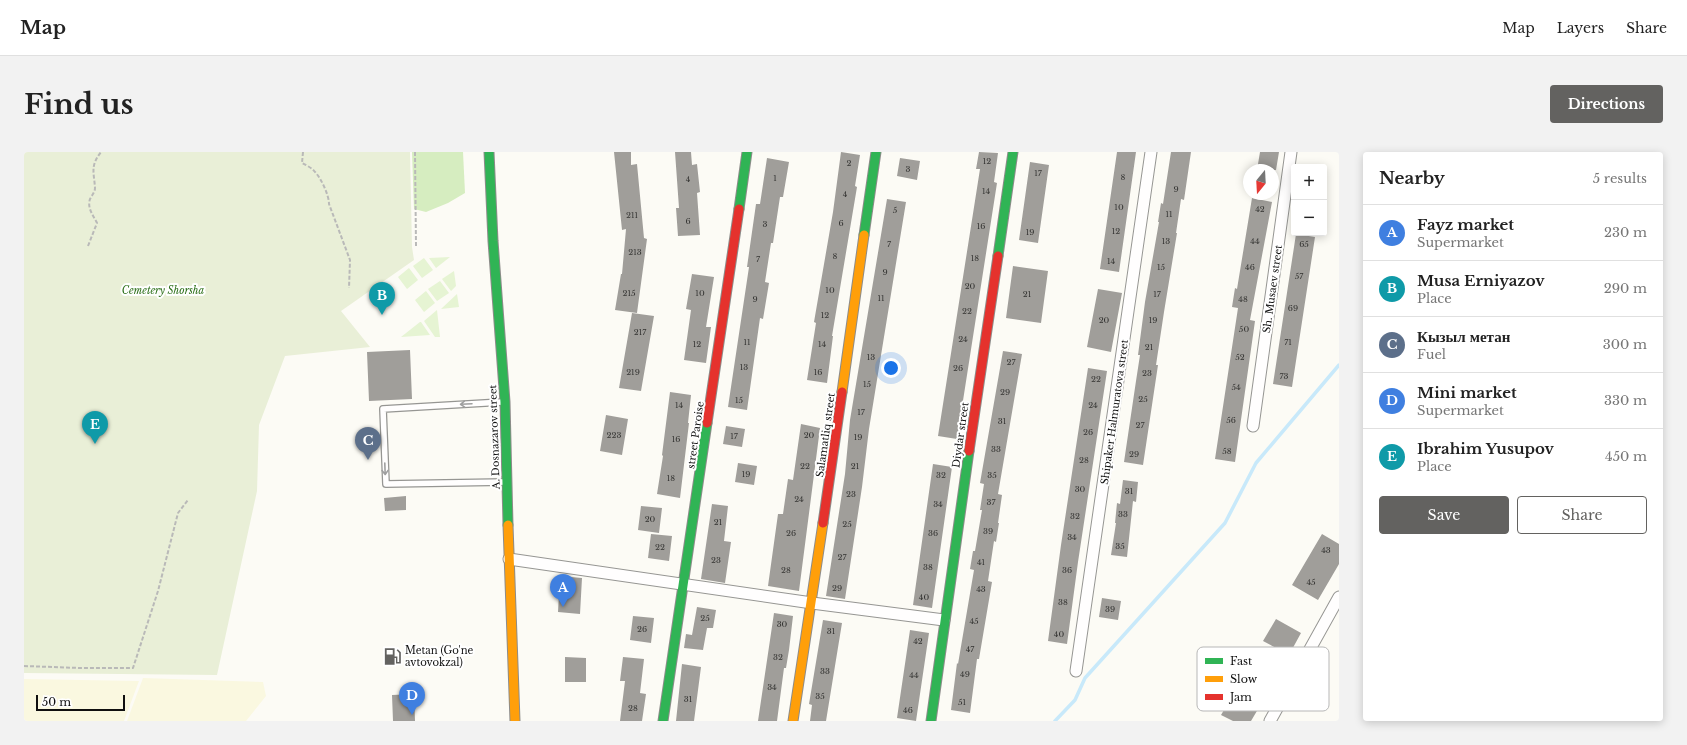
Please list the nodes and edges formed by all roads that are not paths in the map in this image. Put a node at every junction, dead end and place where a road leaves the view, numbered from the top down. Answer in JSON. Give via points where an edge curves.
{"nodes":[{"id":1,"x":489,"y":152,"type":"edge"},
{"id":2,"x":748,"y":152,"type":"edge"},
{"id":3,"x":876,"y":152,"type":"edge"},
{"id":4,"x":1013,"y":152,"type":"edge"},
{"id":5,"x":1151,"y":152,"type":"edge"},
{"id":6,"x":1291,"y":152,"type":"edge"},
{"id":7,"x":505,"y":402,"type":"junction"},
{"id":8,"x":1253,"y":426,"type":"dead end"},
{"id":9,"x":507,"y":482,"type":"junction"},
{"id":10,"x":508,"y":559,"type":"junction"},
{"id":11,"x":684,"y":584,"type":"junction"},
{"id":12,"x":1339,"y":597,"type":"edge"},
{"id":13,"x":812,"y":603,"type":"junction"},
{"id":14,"x":944,"y":620,"type":"junction"},
{"id":15,"x":1311,"y":647,"type":"edge"},
{"id":16,"x":1076,"y":672,"type":"dead end"},
{"id":17,"x":1276,"y":711,"type":"edge"},
{"id":18,"x":515,"y":721,"type":"edge"},
{"id":19,"x":663,"y":721,"type":"edge"},
{"id":20,"x":793,"y":721,"type":"edge"},
{"id":21,"x":931,"y":721,"type":"edge"},
{"id":22,"x":1270,"y":721,"type":"edge"}],
"edges":[{"from":1,"to":7,"type":"street","name":"A. Dosnazarov street"},
{"from":2,"to":11,"type":"street","name":"street Paroise"},
{"from":3,"to":13,"type":"street","name":"Salamatliq street"},
{"from":4,"to":14,"type":"street","name":"Diydar street"},
{"from":5,"to":16,"type":"street","name":"Shipaker Halmuratova street"},
{"from":6,"to":8,"type":"street","name":"Sh. Musaev street"},
{"from":7,"to":9,"type":"street","name":"A. Dosnazarov street"},
{"from":7,"to":9,"type":"lane","one_way":true,"via":[[383,409],[386,484]]},
{"from":9,"to":10,"type":"street","name":"A. Dosnazarov street"},
{"from":10,"to":11,"type":"street"},
{"from":10,"to":18,"type":"street","name":"A. Dosnazarov street"},
{"from":11,"to":13,"type":"street"},
{"from":11,"to":19,"type":"street","name":"street Paroise"},
{"from":12,"to":15,"type":"street"},
{"from":13,"to":14,"type":"street"},
{"from":13,"to":20,"type":"street","name":"Salamatliq street"},
{"from":14,"to":21,"type":"street","name":"Diydar street"},
{"from":17,"to":22,"type":"street"}]}
